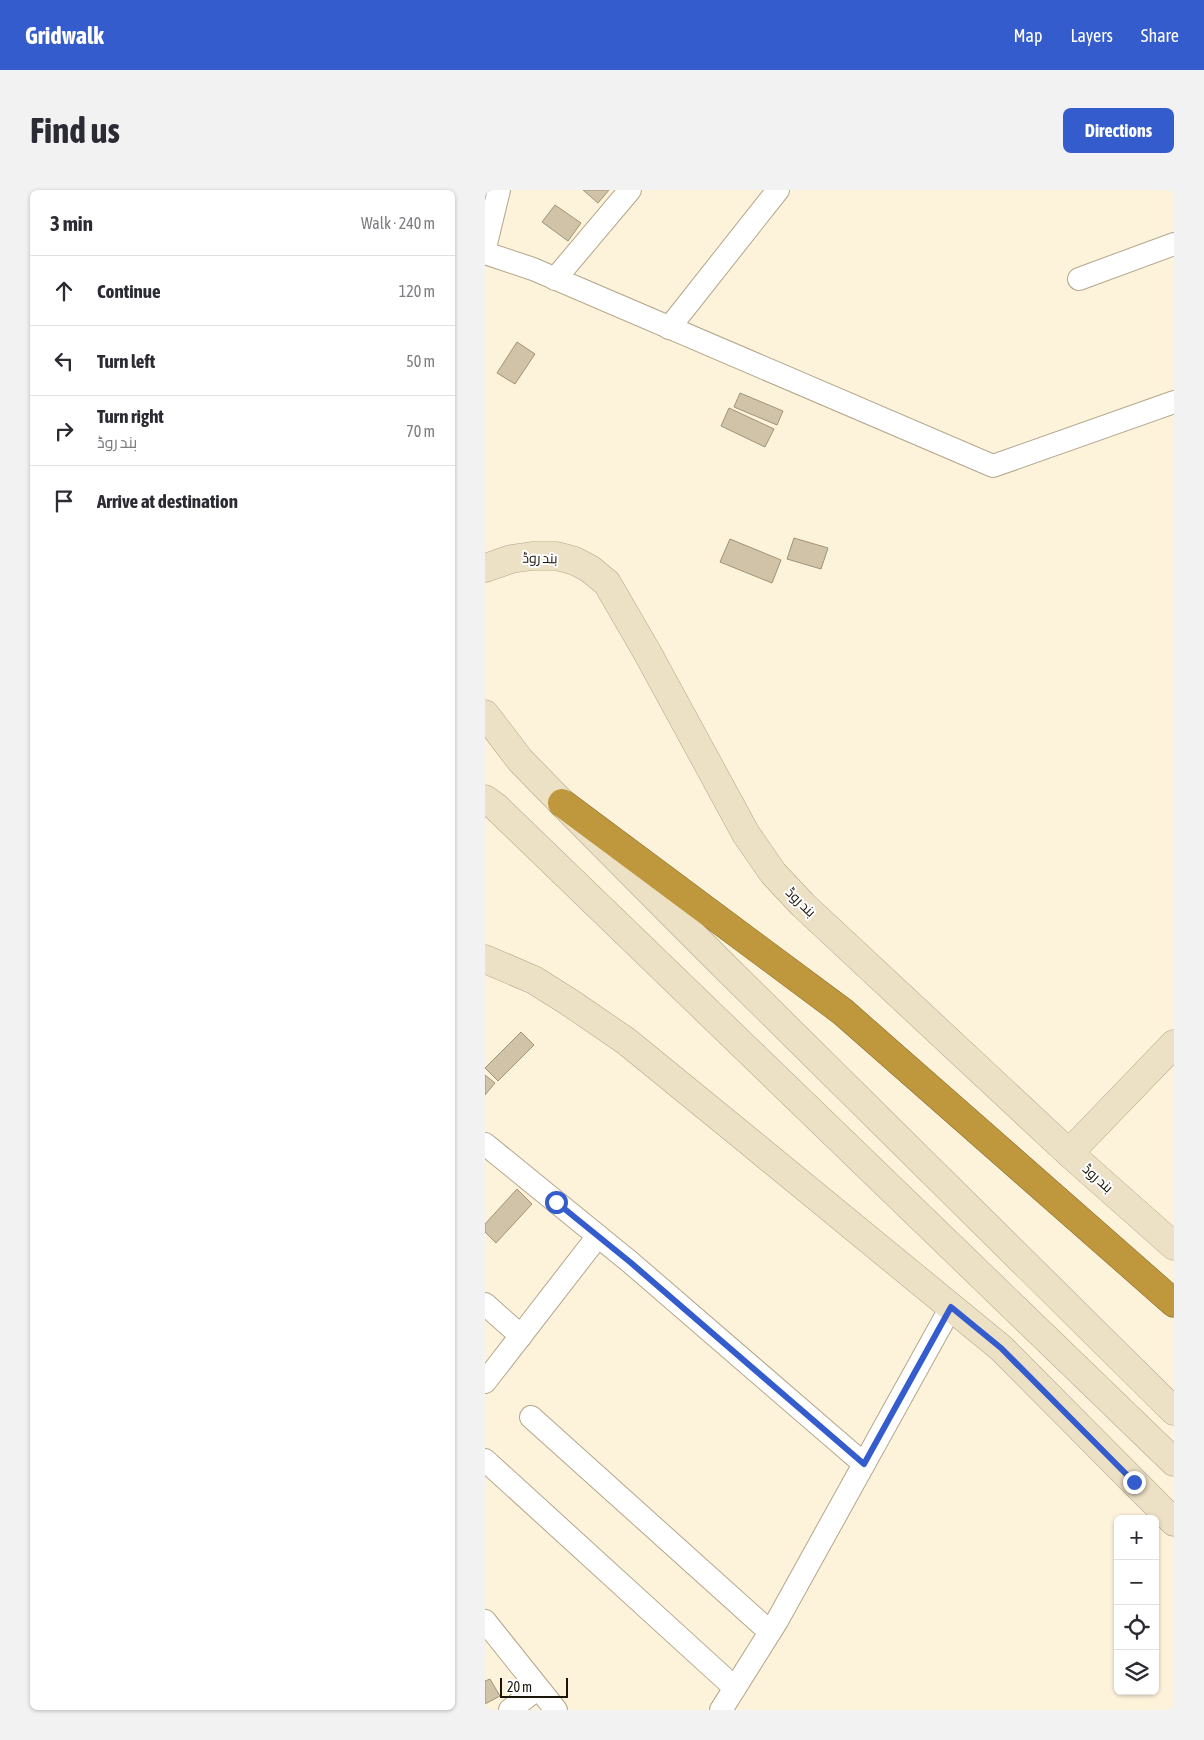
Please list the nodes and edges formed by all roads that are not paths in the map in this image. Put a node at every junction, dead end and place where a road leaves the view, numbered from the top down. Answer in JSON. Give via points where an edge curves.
{"nodes":[{"id":1,"x":499,"y":190,"type":"edge"},
{"id":2,"x":630,"y":190,"type":"edge"},
{"id":3,"x":778,"y":190,"type":"edge"},
{"id":4,"x":1174,"y":244,"type":"edge"},
{"id":5,"x":485,"y":248,"type":"edge"},
{"id":6,"x":485,"y":254,"type":"edge"},
{"id":7,"x":555,"y":279,"type":"junction"},
{"id":8,"x":1079,"y":279,"type":"dead end"},
{"id":9,"x":669,"y":328,"type":"junction"},
{"id":10,"x":1174,"y":402,"type":"edge"},
{"id":11,"x":485,"y":568,"type":"edge"},
{"id":12,"x":485,"y":714,"type":"edge"},
{"id":13,"x":485,"y":799,"type":"edge"},
{"id":14,"x":563,"y":803,"type":"junction"},
{"id":15,"x":485,"y":959,"type":"edge"},
{"id":16,"x":1174,"y":1044,"type":"edge"},
{"id":17,"x":485,"y":1144,"type":"edge"},
{"id":18,"x":1069,"y":1153,"type":"junction"},
{"id":19,"x":598,"y":1236,"type":"junction"},
{"id":20,"x":1174,"y":1246,"type":"edge"},
{"id":21,"x":1174,"y":1303,"type":"edge"},
{"id":22,"x":485,"y":1304,"type":"edge"},
{"id":23,"x":951,"y":1307,"type":"junction"},
{"id":24,"x":521,"y":1336,"type":"junction"},
{"id":25,"x":485,"y":1382,"type":"edge"},
{"id":26,"x":1174,"y":1411,"type":"edge"},
{"id":27,"x":531,"y":1417,"type":"dead end"},
{"id":28,"x":485,"y":1460,"type":"edge"},
{"id":29,"x":1174,"y":1462,"type":"edge"},
{"id":30,"x":864,"y":1464,"type":"junction"},
{"id":31,"x":1174,"y":1522,"type":"edge"},
{"id":32,"x":485,"y":1621,"type":"edge"},
{"id":33,"x":770,"y":1632,"type":"junction"},
{"id":34,"x":538,"y":1688,"type":"junction"},
{"id":35,"x":730,"y":1702,"type":"edge"},
{"id":36,"x":510,"y":1710,"type":"edge"},
{"id":37,"x":556,"y":1710,"type":"edge"}],
"edges":[{"from":1,"to":5,"type":"street"},
{"from":2,"to":7,"type":"street"},
{"from":3,"to":9,"type":"street"},
{"from":4,"to":8,"type":"street"},
{"from":6,"to":7,"type":"street"},
{"from":7,"to":9,"type":"street"},
{"from":9,"to":10,"type":"street","via":[[993,466]]},
{"from":11,"to":18,"type":"main road","name":"بند روڈ","via":[[511,559],[557,556],[590,569],[607,583],[746,834],[773,873],[803,905]]},
{"from":12,"to":14,"type":"main road","via":[[520,760]]},
{"from":13,"to":29,"type":"main road"},
{"from":14,"to":21,"type":"highway","via":[[843,1012]]},
{"from":14,"to":26,"type":"main road"},
{"from":15,"to":23,"type":"main road","via":[[534,980],[626,1041]]},
{"from":16,"to":18,"type":"main road"},
{"from":17,"to":19,"type":"street"},
{"from":18,"to":20,"type":"main road","name":"بند روڈ"},
{"from":19,"to":24,"type":"street"},
{"from":19,"to":30,"type":"street"},
{"from":22,"to":24,"type":"street"},
{"from":23,"to":30,"type":"street"},
{"from":23,"to":31,"type":"main road","via":[[1001,1348]]},
{"from":24,"to":25,"type":"street"},
{"from":27,"to":33,"type":"street"},
{"from":28,"to":35,"type":"street"},
{"from":30,"to":33,"type":"street"},
{"from":32,"to":34,"type":"street"},
{"from":33,"to":35,"type":"street"},
{"from":34,"to":36,"type":"street"},
{"from":34,"to":37,"type":"street"}]}
